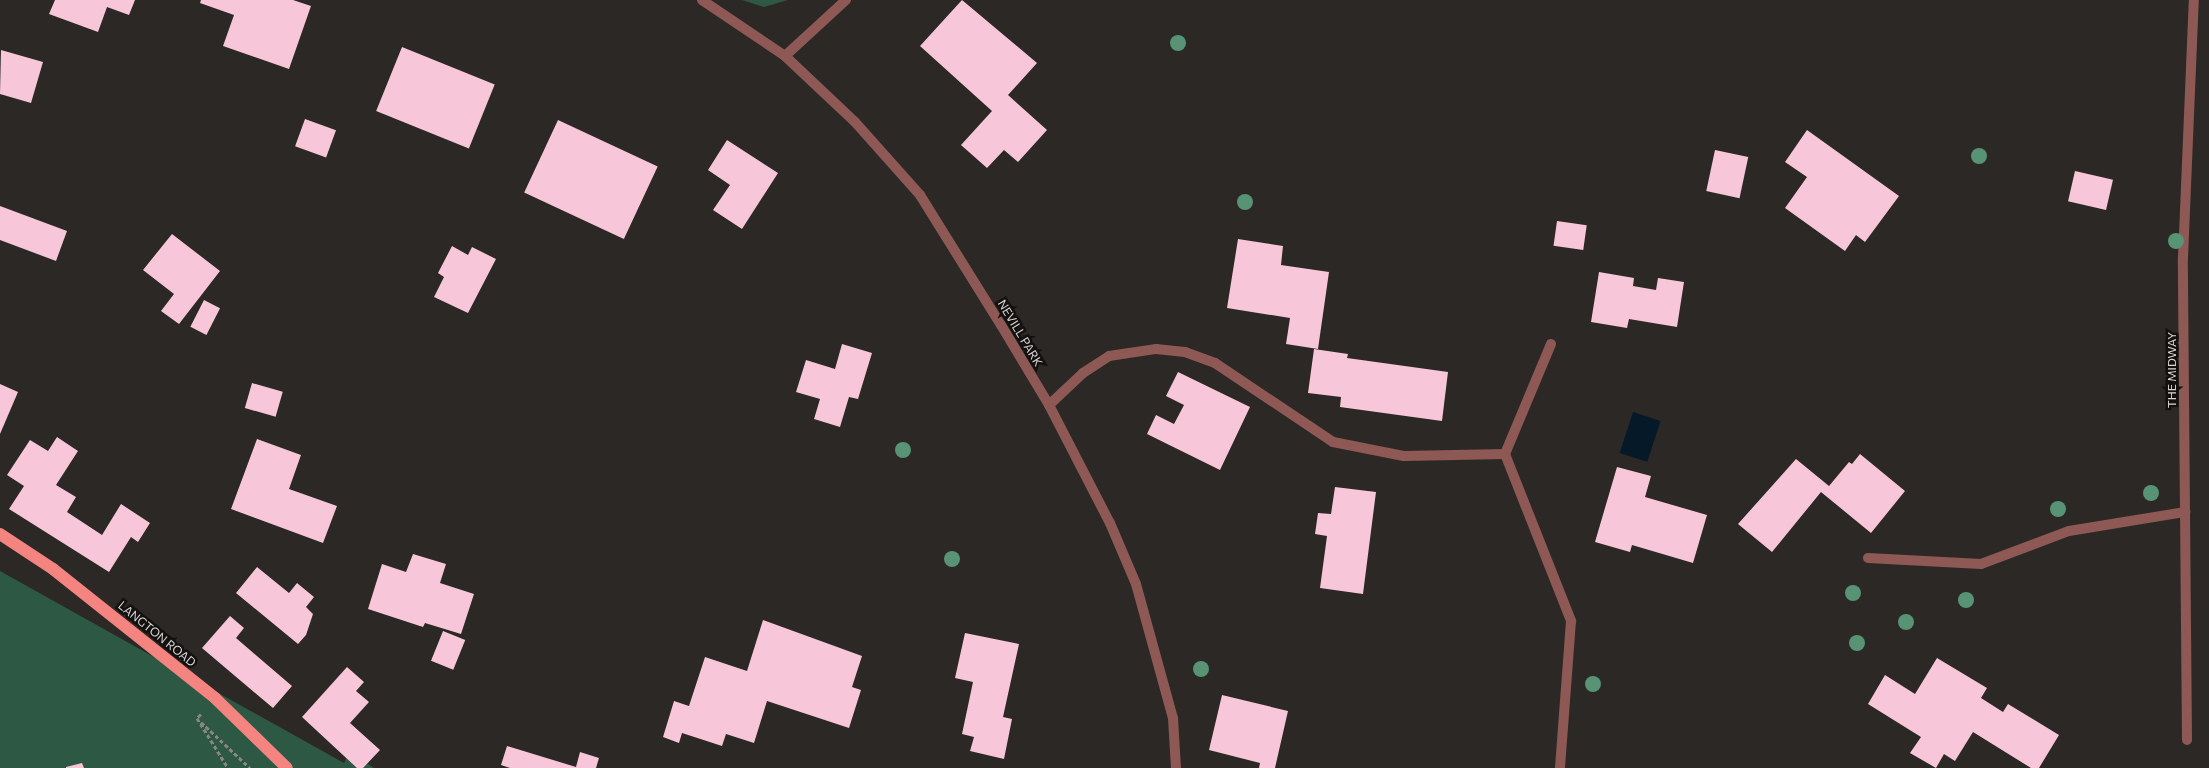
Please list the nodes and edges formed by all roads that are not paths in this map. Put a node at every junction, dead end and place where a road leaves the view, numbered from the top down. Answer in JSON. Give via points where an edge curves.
{"nodes":[{"id":1,"x":702,"y":0,"type":"edge"},
{"id":2,"x":846,"y":0,"type":"edge"},
{"id":3,"x":2194,"y":0,"type":"edge"},
{"id":4,"x":785,"y":56,"type":"junction"},
{"id":5,"x":1551,"y":344,"type":"dead end"},
{"id":6,"x":1049,"y":405,"type":"junction"},
{"id":7,"x":1505,"y":454,"type":"junction"},
{"id":8,"x":2185,"y":512,"type":"junction"},
{"id":9,"x":0,"y":534,"type":"edge"},
{"id":10,"x":1868,"y":558,"type":"dead end"},
{"id":11,"x":2188,"y":740,"type":"dead end"},
{"id":12,"x":287,"y":768,"type":"edge"},
{"id":13,"x":1176,"y":768,"type":"edge"},
{"id":14,"x":1560,"y":768,"type":"edge"}],
"edges":[{"from":1,"to":4,"type":"street","name":"NEVILL PARK"},
{"from":2,"to":4,"type":"street"},
{"from":3,"to":8,"type":"street","name":"THE MIDWAY","via":[[2183,258]]},
{"from":4,"to":6,"type":"street","name":"NEVILL PARK","via":[[855,122],[920,195]]},
{"from":5,"to":7,"type":"street"},
{"from":6,"to":7,"type":"street","via":[[1083,373],[1109,356],[1156,349],[1185,352],[1215,363],[1320,436],[1334,442],[1404,456]]},
{"from":6,"to":13,"type":"street","name":"NEVILL PARK","via":[[1110,523],[1136,584],[1173,718]]},
{"from":7,"to":14,"type":"street","via":[[1572,621]]},
{"from":8,"to":10,"type":"street","via":[[2069,531],[1981,564]]},
{"from":8,"to":11,"type":"street","name":"THE MIDWAY"},
{"from":9,"to":12,"type":"main road","name":"LANGTON ROAD","via":[[53,569],[215,698]]}]}
